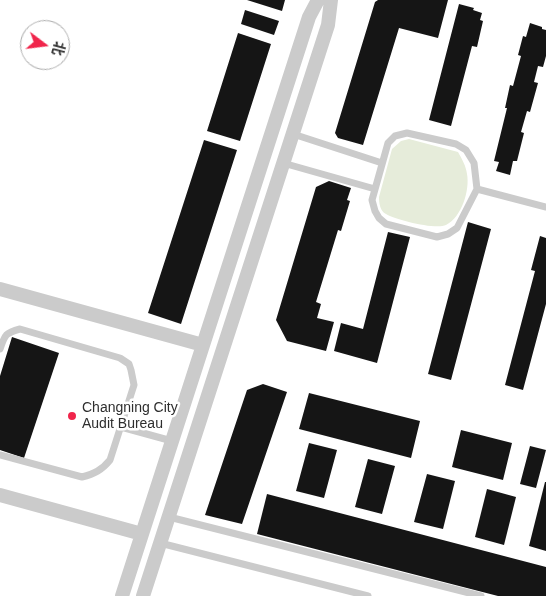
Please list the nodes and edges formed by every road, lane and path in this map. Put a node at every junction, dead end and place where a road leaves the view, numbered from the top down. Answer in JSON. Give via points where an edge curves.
{"nodes":[{"id":1,"x":318,"y":0,"type":"edge"},
{"id":2,"x":331,"y":0,"type":"edge"},
{"id":3,"x":293,"y":134,"type":"junction"},
{"id":4,"x":283,"y":163,"type":"junction"},
{"id":5,"x":382,"y":163,"type":"junction"},
{"id":6,"x":375,"y":189,"type":"junction"},
{"id":7,"x":477,"y":189,"type":"junction"},
{"id":8,"x":546,"y":207,"type":"edge"},
{"id":9,"x":0,"y":289,"type":"edge"},
{"id":10,"x":203,"y":345,"type":"junction"},
{"id":11,"x":0,"y":349,"type":"edge"},
{"id":12,"x":121,"y":427,"type":"junction"},
{"id":13,"x":172,"y":441,"type":"junction"},
{"id":14,"x":0,"y":455,"type":"edge"},
{"id":15,"x":0,"y":495,"type":"edge"},
{"id":16,"x":168,"y":516,"type":"junction"},
{"id":17,"x":142,"y":534,"type":"junction"},
{"id":18,"x":160,"y":543,"type":"junction"},
{"id":19,"x":122,"y":596,"type":"edge"},
{"id":20,"x":143,"y":596,"type":"edge"},
{"id":21,"x":368,"y":596,"type":"edge"},
{"id":22,"x":481,"y":596,"type":"edge"}],
"edges":[{"from":1,"to":10,"type":"street","via":[[309,17]]},
{"from":2,"to":3,"type":"street","via":[[328,25]]},
{"from":3,"to":4,"type":"street"},
{"from":3,"to":5,"type":"lane"},
{"from":4,"to":6,"type":"lane"},
{"from":4,"to":16,"type":"street"},
{"from":5,"to":6,"type":"lane"},
{"from":5,"to":7,"type":"lane","via":[[388,143],[407,133],[456,144],[466,150],[474,163]]},
{"from":6,"to":7,"type":"lane","via":[[372,200],[375,211],[386,224],[437,237],[457,228]]},
{"from":7,"to":8,"type":"lane"},
{"from":9,"to":10,"type":"street"},
{"from":10,"to":13,"type":"street"},
{"from":11,"to":12,"type":"lane","via":[[4,336],[20,329],[120,358],[129,364],[134,378]]},
{"from":12,"to":13,"type":"lane"},
{"from":12,"to":14,"type":"lane","via":[[104,468],[82,478]]},
{"from":13,"to":17,"type":"street"},
{"from":15,"to":17,"type":"street"},
{"from":16,"to":18,"type":"street"},
{"from":16,"to":22,"type":"lane"},
{"from":17,"to":19,"type":"street"},
{"from":18,"to":20,"type":"street"},
{"from":18,"to":21,"type":"lane"}]}
